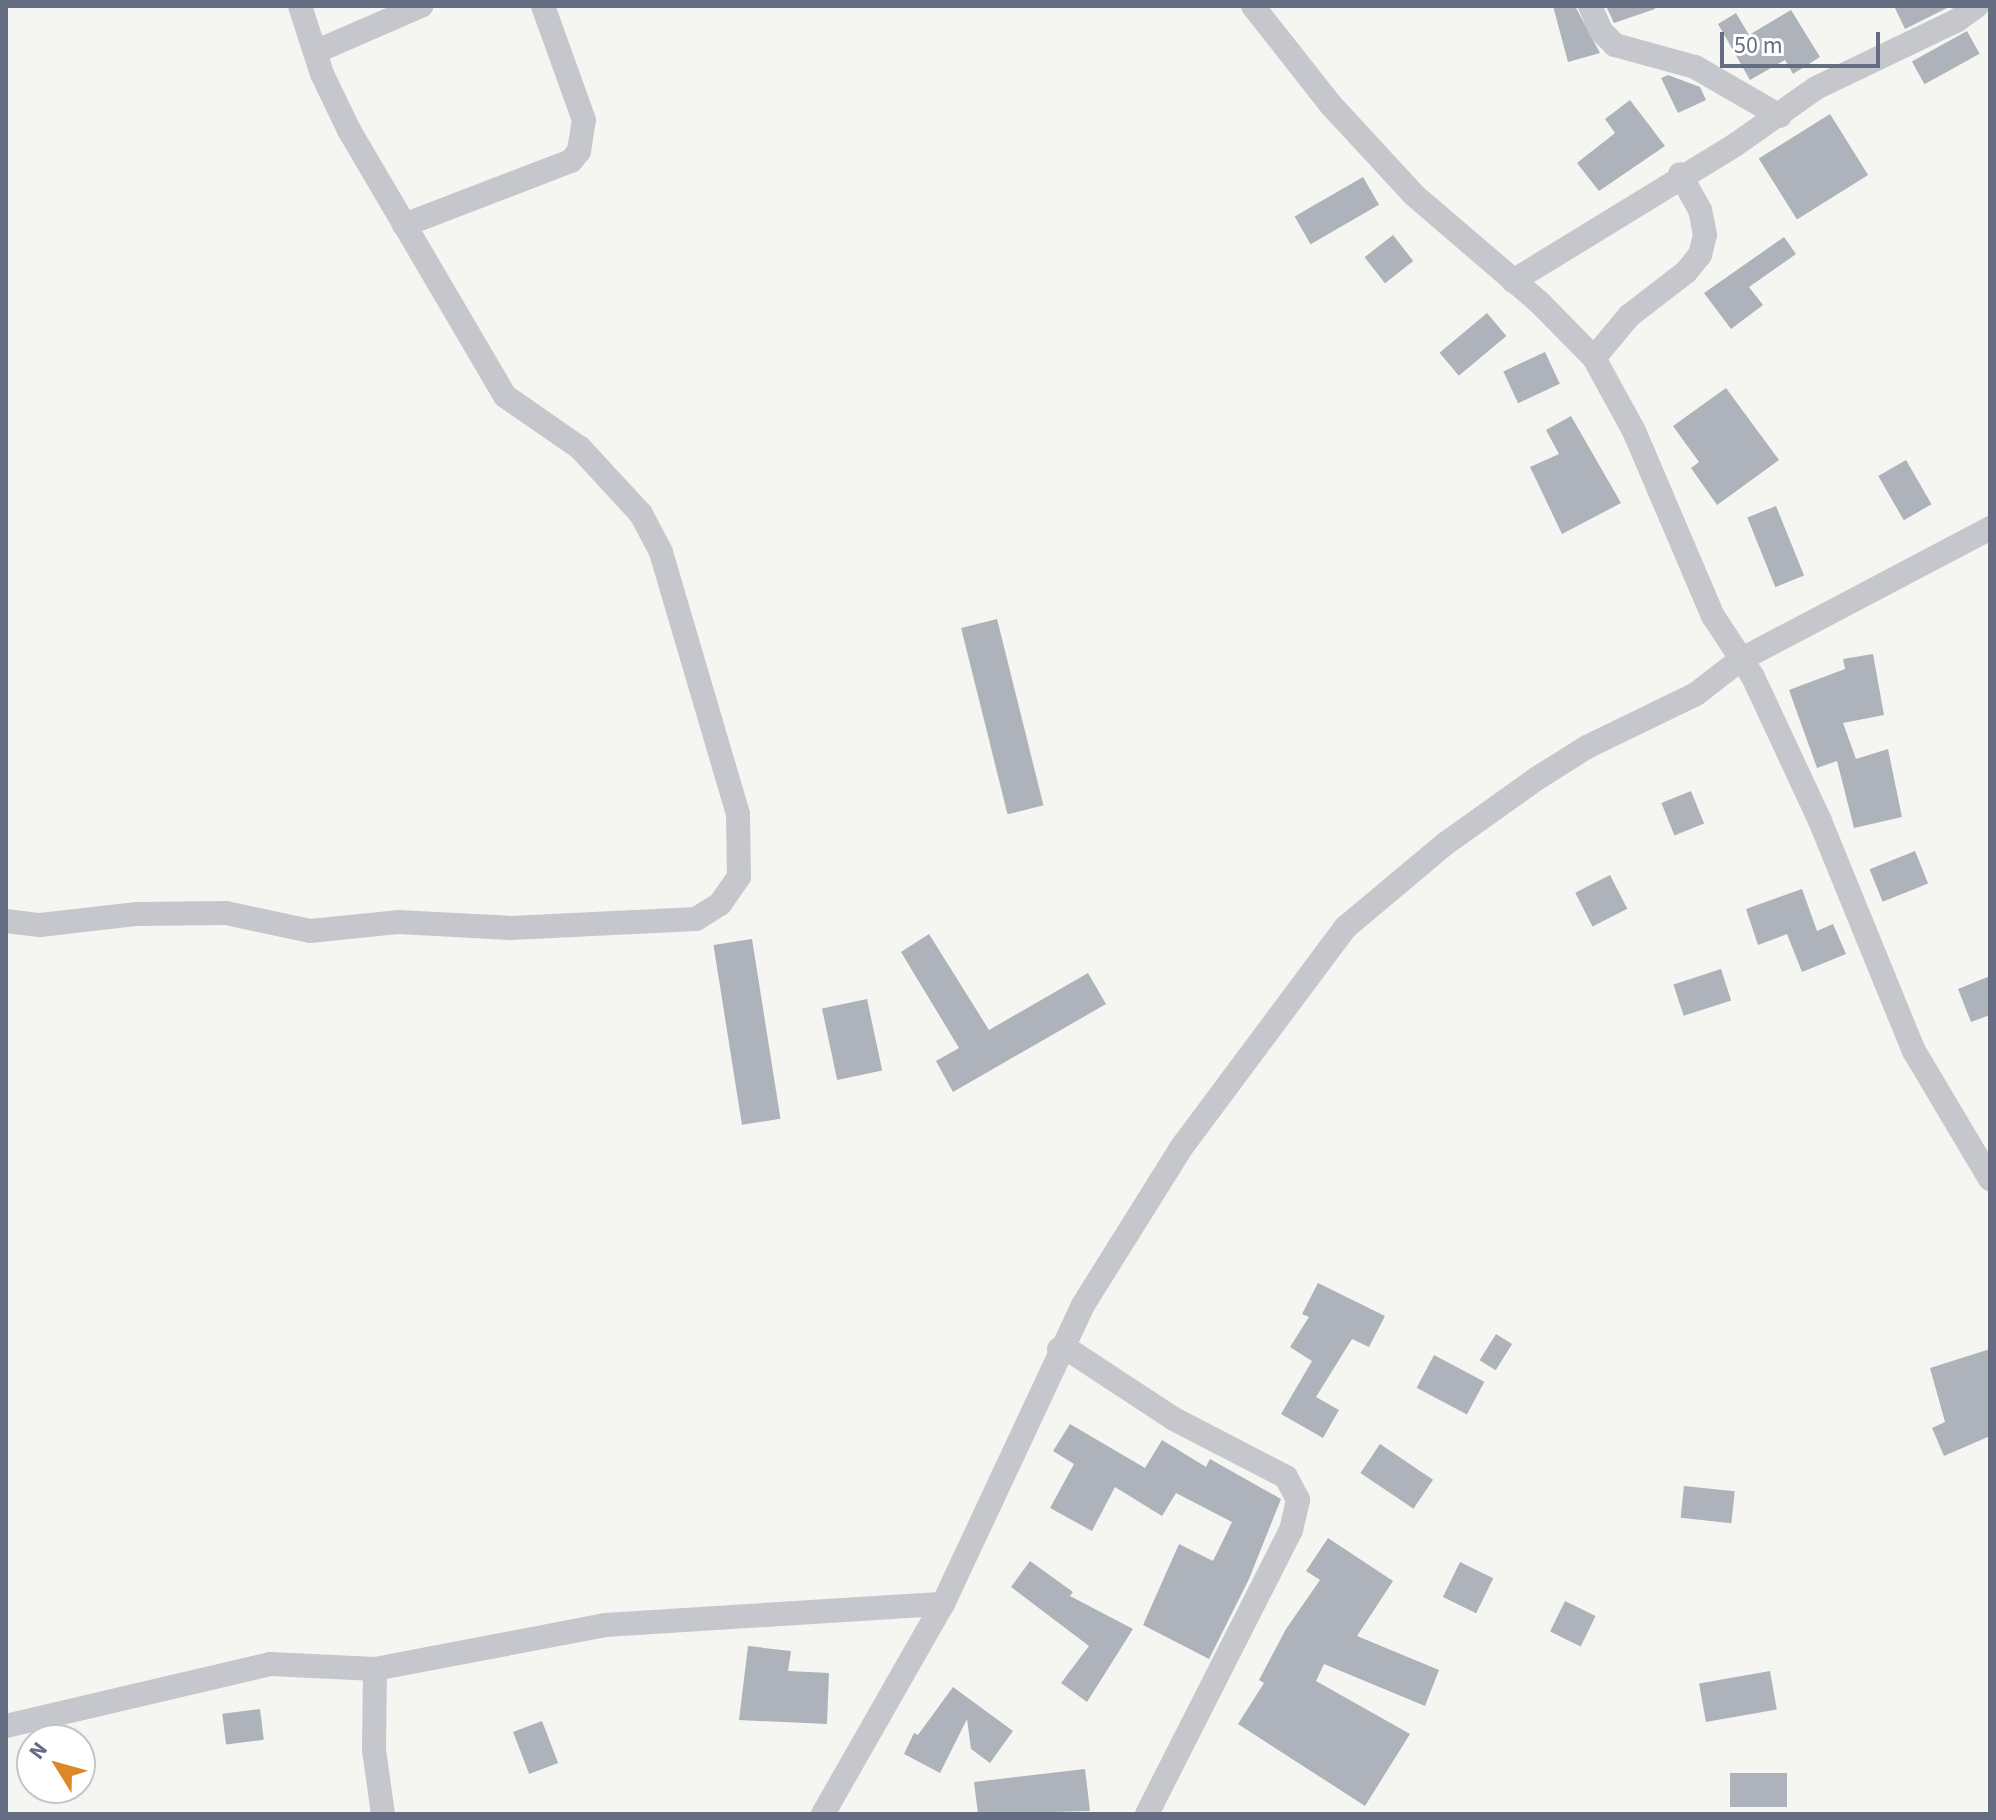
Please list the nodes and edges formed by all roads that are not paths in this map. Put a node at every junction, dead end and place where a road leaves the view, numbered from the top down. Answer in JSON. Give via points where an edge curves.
{"nodes":[{"id":1,"x":300,"y":6,"type":"edge"},
{"id":2,"x":421,"y":6,"type":"edge"},
{"id":3,"x":543,"y":6,"type":"edge"},
{"id":4,"x":1253,"y":6,"type":"edge"},
{"id":5,"x":1590,"y":6,"type":"edge"},
{"id":6,"x":1977,"y":6,"type":"edge"},
{"id":7,"x":315,"y":52,"type":"junction"},
{"id":8,"x":1780,"y":116,"type":"junction"},
{"id":9,"x":1680,"y":174,"type":"junction"},
{"id":10,"x":404,"y":225,"type":"junction"},
{"id":11,"x":1513,"y":281,"type":"junction"},
{"id":12,"x":1594,"y":358,"type":"junction"},
{"id":13,"x":1990,"y":528,"type":"edge"},
{"id":14,"x":1740,"y":660,"type":"junction"},
{"id":15,"x":6,"y":921,"type":"edge"},
{"id":16,"x":1990,"y":1179,"type":"edge"},
{"id":17,"x":1059,"y":1349,"type":"junction"},
{"id":18,"x":943,"y":1604,"type":"junction"},
{"id":19,"x":375,"y":1669,"type":"junction"},
{"id":20,"x":6,"y":1726,"type":"edge"},
{"id":21,"x":383,"y":1814,"type":"edge"},
{"id":22,"x":823,"y":1814,"type":"edge"},
{"id":23,"x":1147,"y":1814,"type":"edge"}],
"edges":[{"from":1,"to":7,"type":"street"},
{"from":2,"to":7,"type":"street"},
{"from":3,"to":10,"type":"street","via":[[584,120],[579,151],[571,161]]},
{"from":4,"to":11,"type":"street","via":[[1393,173]]},
{"from":5,"to":8,"type":"street","via":[[1601,31],[1615,45],[1695,67]]},
{"from":6,"to":8,"type":"street","via":[[1816,88]]},
{"from":7,"to":10,"type":"street","via":[[349,130]]},
{"from":8,"to":9,"type":"street"},
{"from":9,"to":11,"type":"street"},
{"from":9,"to":12,"type":"street","via":[[1700,210],[1705,235],[1700,255],[1629,316]]},
{"from":10,"to":15,"type":"street","via":[[505,396],[580,448],[641,514],[661,552],[738,814],[739,877],[720,904],[696,919],[511,928],[398,922],[310,931],[226,913],[137,914],[40,925]]},
{"from":11,"to":12,"type":"street"},
{"from":12,"to":14,"type":"street","via":[[1634,431],[1713,616]]},
{"from":13,"to":14,"type":"street"},
{"from":14,"to":16,"type":"street","via":[[1820,821],[1914,1051]]},
{"from":14,"to":17,"type":"street","via":[[1696,694],[1587,747],[1481,818],[1346,927],[1181,1148]]},
{"from":17,"to":18,"type":"street"},
{"from":17,"to":23,"type":"street","via":[[1075,1354],[1174,1419],[1286,1477],[1298,1500],[1291,1530]]},
{"from":18,"to":19,"type":"street","via":[[605,1625]]},
{"from":18,"to":22,"type":"street"},
{"from":19,"to":20,"type":"street","via":[[270,1664]]},
{"from":19,"to":21,"type":"street","via":[[374,1750]]}]}
